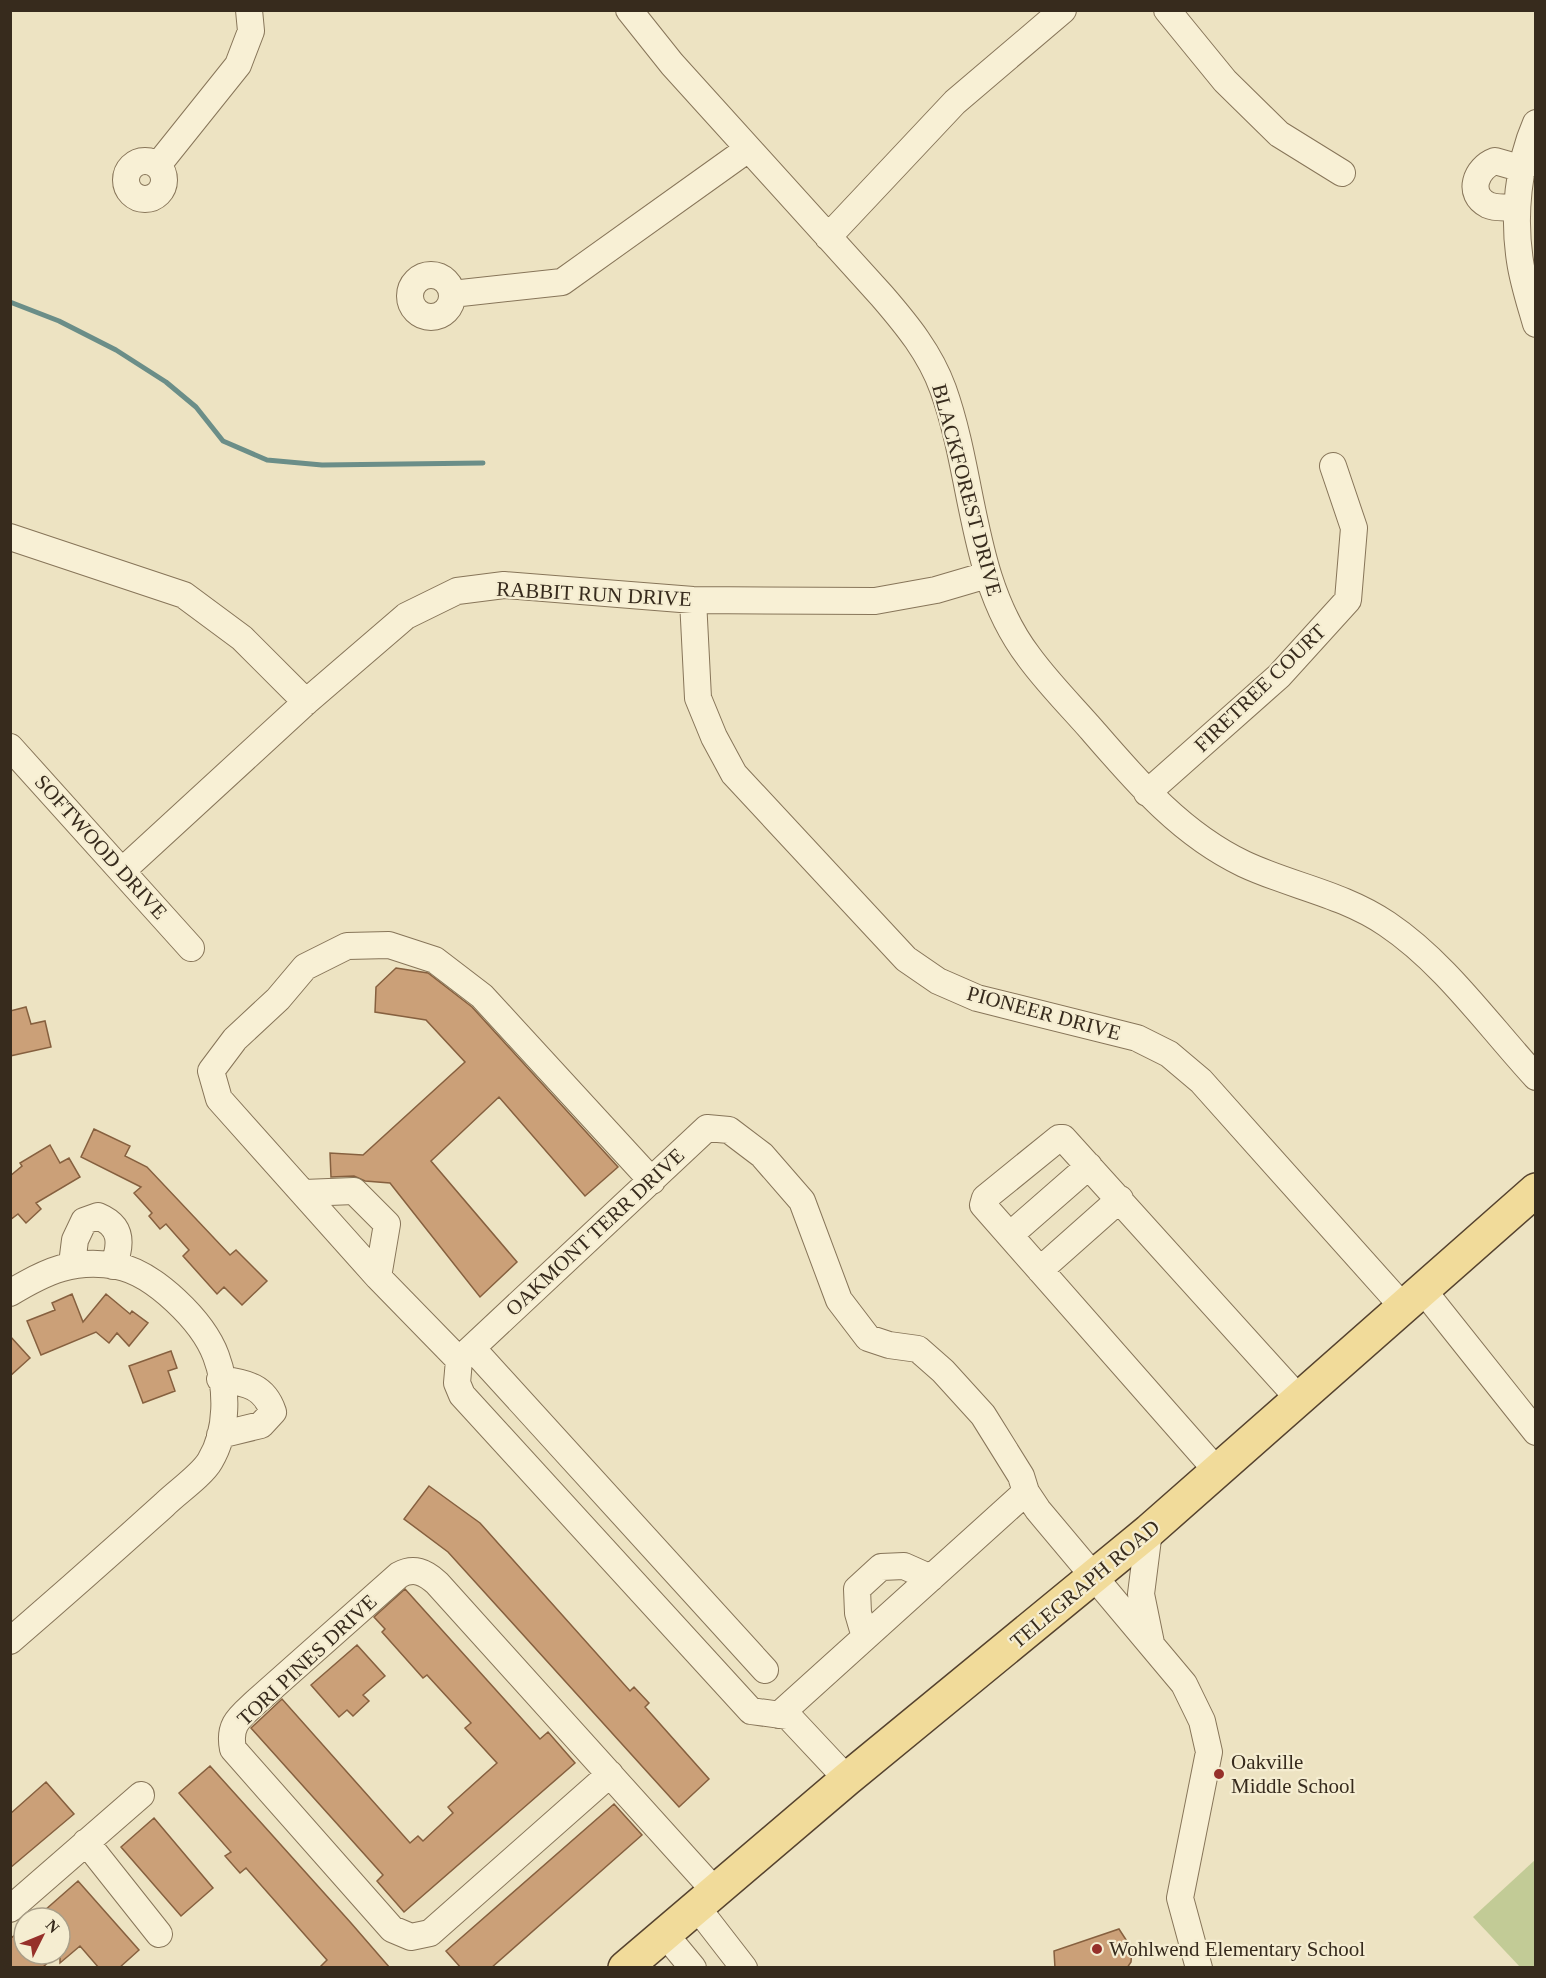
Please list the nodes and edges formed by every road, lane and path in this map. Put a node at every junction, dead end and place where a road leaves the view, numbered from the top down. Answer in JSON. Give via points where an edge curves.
{"nodes":[{"id":1,"x":249,"y":10,"type":"edge"},
{"id":2,"x":629,"y":10,"type":"edge"},
{"id":3,"x":1167,"y":10,"type":"edge"},
{"id":4,"x":1056,"y":13,"type":"edge"},
{"id":5,"x":1536,"y":123,"type":"edge"},
{"id":6,"x":748,"y":149,"type":"junction"},
{"id":7,"x":158,"y":165,"type":"dead end"},
{"id":8,"x":1523,"y":169,"type":"junction"},
{"id":9,"x":1342,"y":173,"type":"dead end"},
{"id":10,"x":1517,"y":207,"type":"junction"},
{"id":11,"x":828,"y":237,"type":"junction"},
{"id":12,"x":452,"y":294,"type":"dead end"},
{"id":13,"x":1536,"y":324,"type":"edge"},
{"id":14,"x":1333,"y":466,"type":"dead end"},
{"id":15,"x":10,"y":537,"type":"edge"},
{"id":16,"x":987,"y":575,"type":"junction"},
{"id":17,"x":693,"y":600,"type":"junction"},
{"id":18,"x":306,"y":702,"type":"junction"},
{"id":19,"x":10,"y":747,"type":"edge"},
{"id":20,"x":1147,"y":793,"type":"junction"},
{"id":21,"x":123,"y":871,"type":"junction"},
{"id":22,"x":191,"y":948,"type":"dead end"},
{"id":23,"x":1536,"y":1077,"type":"edge"},
{"id":24,"x":1089,"y":1166,"type":"junction"},
{"id":25,"x":652,"y":1181,"type":"junction"},
{"id":26,"x":1536,"y":1190,"type":"edge"},
{"id":27,"x":304,"y":1193,"type":"junction"},
{"id":28,"x":1120,"y":1199,"type":"junction"},
{"id":29,"x":1010,"y":1235,"type":"junction"},
{"id":30,"x":72,"y":1264,"type":"junction"},
{"id":31,"x":113,"y":1266,"type":"junction"},
{"id":32,"x":1040,"y":1270,"type":"junction"},
{"id":33,"x":378,"y":1277,"type":"junction"},
{"id":34,"x":10,"y":1293,"type":"edge"},
{"id":35,"x":1413,"y":1299,"type":"junction"},
{"id":36,"x":466,"y":1354,"type":"junction"},
{"id":37,"x":220,"y":1379,"type":"junction"},
{"id":38,"x":1300,"y":1400,"type":"junction"},
{"id":39,"x":1536,"y":1432,"type":"edge"},
{"id":40,"x":220,"y":1435,"type":"junction"},
{"id":41,"x":1218,"y":1472,"type":"junction"},
{"id":42,"x":1026,"y":1492,"type":"junction"},
{"id":43,"x":1149,"y":1531,"type":"junction"},
{"id":44,"x":668,"y":1564,"type":"junction"},
{"id":45,"x":931,"y":1578,"type":"junction"},
{"id":46,"x":1094,"y":1578,"type":"junction"},
{"id":47,"x":641,"y":1590,"type":"junction"},
{"id":48,"x":865,"y":1637,"type":"junction"},
{"id":49,"x":10,"y":1641,"type":"edge"},
{"id":50,"x":1152,"y":1647,"type":"junction"},
{"id":51,"x":765,"y":1670,"type":"dead end"},
{"id":52,"x":779,"y":1715,"type":"junction"},
{"id":53,"x":610,"y":1774,"type":"junction"},
{"id":54,"x":847,"y":1779,"type":"junction"},
{"id":55,"x":141,"y":1795,"type":"dead end"},
{"id":56,"x":86,"y":1842,"type":"junction"},
{"id":57,"x":705,"y":1898,"type":"junction"},
{"id":58,"x":10,"y":1909,"type":"edge"},
{"id":59,"x":664,"y":1933,"type":"junction"},
{"id":60,"x":159,"y":1934,"type":"dead end"},
{"id":61,"x":625,"y":1968,"type":"edge"},
{"id":62,"x":693,"y":1968,"type":"edge"},
{"id":63,"x":744,"y":1968,"type":"edge"},
{"id":64,"x":1199,"y":1968,"type":"edge"}],
"edges":[{"from":1,"to":7,"type":"street","via":[[251,31],[238,65]]},
{"from":2,"to":6,"type":"street","name":"BLACKFOREST DRIVE"},
{"from":3,"to":9,"type":"street","via":[[1225,81],[1279,134]]},
{"from":4,"to":11,"type":"street","via":[[956,102]]},
{"from":5,"to":8,"type":"street"},
{"from":6,"to":11,"type":"street","name":"BLACKFOREST DRIVE"},
{"from":6,"to":12,"type":"street","via":[[562,282]]},
{"from":8,"to":10,"type":"street"},
{"from":8,"to":10,"type":"street","via":[[1495,161],[1482,168],[1475,181],[1478,195],[1489,205]]},
{"from":10,"to":13,"type":"street","via":[[1520,260]]},
{"from":11,"to":16,"type":"street","name":"BLACKFOREST DRIVE","via":[[910,329],[929,358],[954,425]]},
{"from":14,"to":20,"type":"street","name":"FIRETREE COURT","via":[[1354,528],[1348,600],[1279,676]]},
{"from":15,"to":18,"type":"street","via":[[184,595],[242,638]]},
{"from":16,"to":17,"type":"street","name":"RABBIT RUN DRIVE","via":[[936,590],[875,601]]},
{"from":16,"to":20,"type":"street","name":"BLACKFOREST DRIVE","via":[[1010,629],[1029,657]]},
{"from":17,"to":18,"type":"street","name":"RABBIT RUN DRIVE","via":[[504,585],[457,591],[406,616]]},
{"from":17,"to":35,"type":"street","name":"PIONEER DRIVE","via":[[698,698],[734,774],[906,959],[938,981],[977,998],[1137,1038],[1168,1054],[1201,1081]]},
{"from":18,"to":21,"type":"street","name":"RABBIT RUN DRIVE"},
{"from":19,"to":21,"type":"street","name":"SOFTWOOD DRIVE"},
{"from":20,"to":23,"type":"street","name":"BLACKFOREST DRIVE","via":[[1206,843],[1245,864],[1353,904],[1387,924],[1442,972]]},
{"from":21,"to":22,"type":"street","name":"SOFTWOOD DRIVE"},
{"from":24,"to":28,"type":"street"},
{"from":24,"to":29,"type":"street"},
{"from":24,"to":29,"type":"street","via":[[1066,1140],[1059,1138],[985,1198],[983,1205]]},
{"from":25,"to":27,"type":"street","via":[[482,996],[435,960],[389,945],[347,946],[305,967],[235,1039],[211,1071],[219,1099]]},
{"from":25,"to":36,"type":"street","name":"OAKMONT TERR DRIVE"},
{"from":25,"to":42,"type":"street","name":"OAKMONT TERR DRIVE","via":[[707,1128],[729,1130],[762,1155],[802,1201],[839,1300],[868,1338],[918,1349],[943,1371],[982,1415],[1021,1476]]},
{"from":26,"to":35,"type":"main road","name":"TELEGRAPH ROAD"},
{"from":27,"to":33,"type":"street"},
{"from":27,"to":33,"type":"street","via":[[354,1191],[387,1224]]},
{"from":28,"to":32,"type":"street"},
{"from":28,"to":38,"type":"street"},
{"from":29,"to":32,"type":"street"},
{"from":30,"to":31,"type":"street"},
{"from":30,"to":31,"type":"street","via":[[75,1240],[84,1221],[98,1216],[116,1229],[120,1243]]},
{"from":30,"to":34,"type":"street","via":[[42,1274]]},
{"from":31,"to":37,"type":"street","via":[[144,1276],[199,1327],[216,1356]]},
{"from":32,"to":41,"type":"street"},
{"from":33,"to":36,"type":"street"},
{"from":35,"to":38,"type":"main road","name":"TELEGRAPH ROAD"},
{"from":35,"to":39,"type":"street","name":"PIONEER DRIVE"},
{"from":36,"to":44,"type":"street"},
{"from":36,"to":47,"type":"street","via":[[458,1383],[462,1395]]},
{"from":37,"to":40,"type":"street","via":[[226,1414]]},
{"from":37,"to":40,"type":"street","via":[[246,1383],[263,1392],[273,1412],[261,1425]]},
{"from":38,"to":41,"type":"main road","name":"TELEGRAPH ROAD"},
{"from":40,"to":49,"type":"street","via":[[209,1462]]},
{"from":41,"to":43,"type":"main road","name":"TELEGRAPH ROAD"},
{"from":42,"to":45,"type":"street"},
{"from":42,"to":46,"type":"street","name":"OAKMONT TERR DRIVE"},
{"from":43,"to":46,"type":"main road","name":"TELEGRAPH ROAD"},
{"from":43,"to":50,"type":"street","via":[[1141,1594]]},
{"from":44,"to":47,"type":"street"},
{"from":44,"to":51,"type":"street"},
{"from":45,"to":48,"type":"street"},
{"from":45,"to":48,"type":"street","via":[[904,1566],[881,1567],[857,1589]]},
{"from":46,"to":50,"type":"street","name":"OAKMONT TERR DRIVE"},
{"from":46,"to":54,"type":"main road","name":"TELEGRAPH ROAD"},
{"from":47,"to":52,"type":"street","via":[[751,1711]]},
{"from":48,"to":52,"type":"street"},
{"from":50,"to":64,"type":"street","name":"OAKMONT TERR DRIVE","via":[[1184,1684],[1202,1721],[1209,1752],[1180,1898]]},
{"from":52,"to":54,"type":"street","via":[[788,1716]]},
{"from":53,"to":53,"type":"street","name":"TORI PINES DRIVE","via":[[430,1933],[411,1937],[392,1929],[233,1749],[231,1735],[236,1721],[266,1693],[399,1575],[416,1570],[437,1583]]},
{"from":53,"to":57,"type":"street","name":"TORI PINES DRIVE"},
{"from":54,"to":57,"type":"main road","name":"TELEGRAPH ROAD"},
{"from":55,"to":56,"type":"street"},
{"from":56,"to":58,"type":"street"},
{"from":56,"to":60,"type":"street"},
{"from":57,"to":59,"type":"main road","name":"TELEGRAPH ROAD"},
{"from":57,"to":63,"type":"street","name":"TORI PINES DRIVE"},
{"from":59,"to":61,"type":"main road","name":"TELEGRAPH ROAD"},
{"from":59,"to":62,"type":"street"}]}
